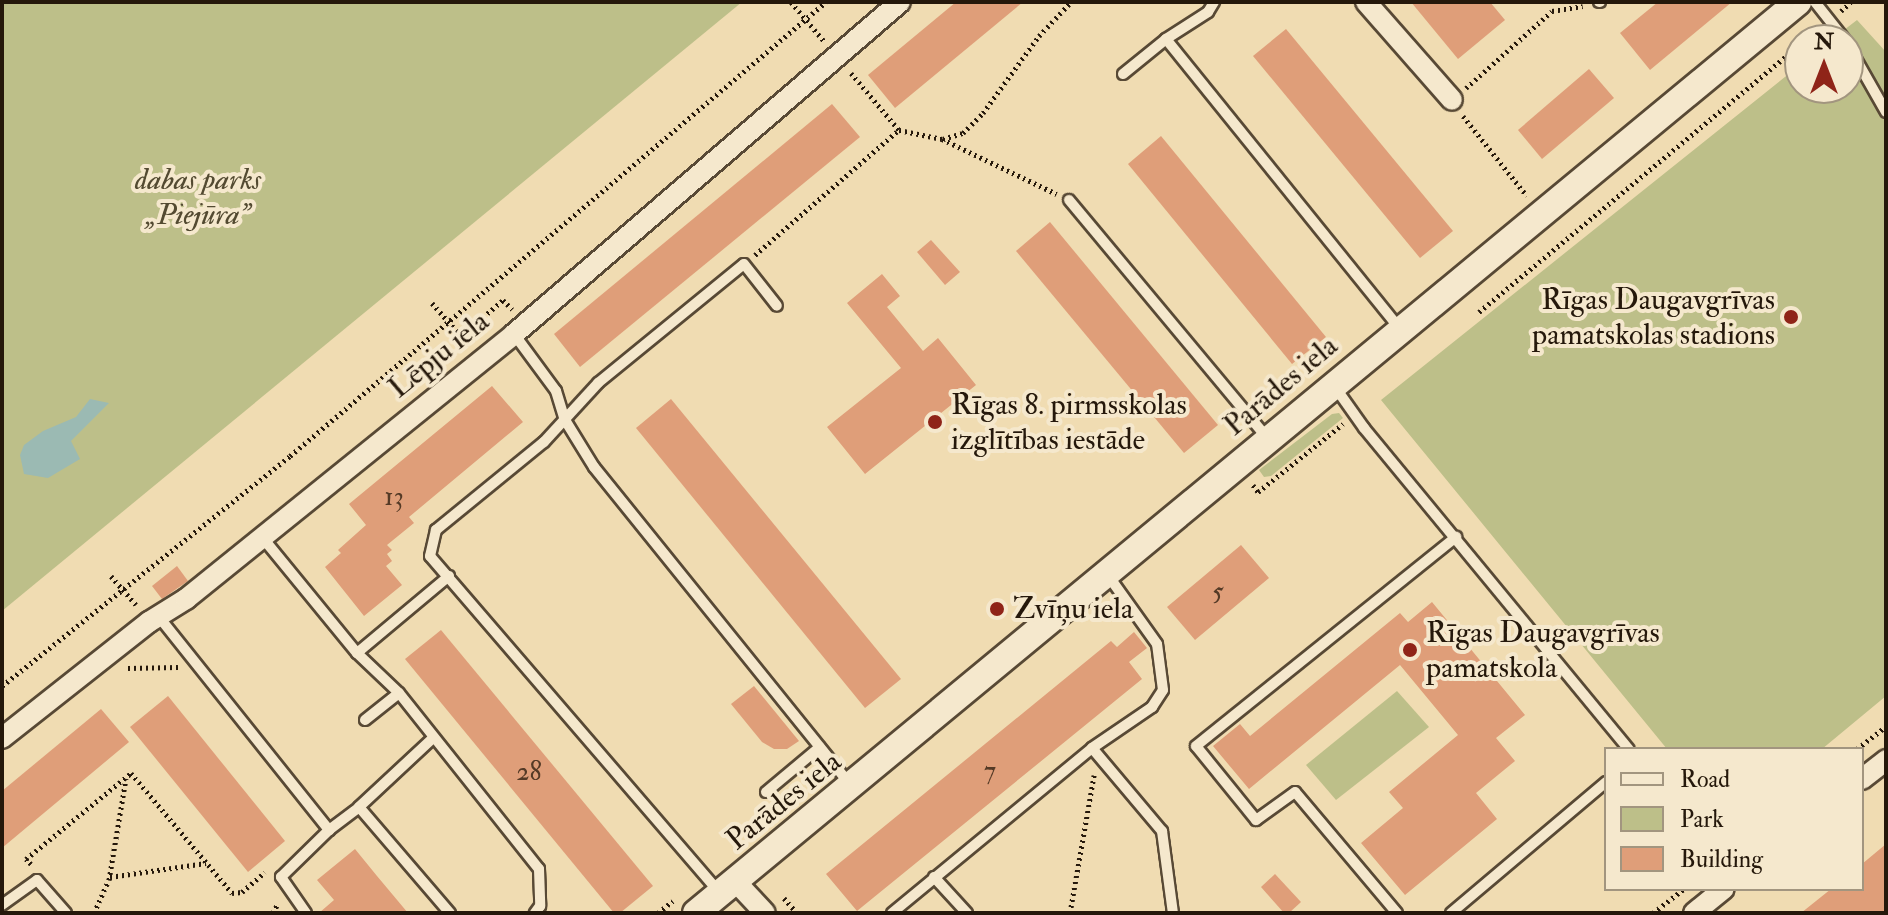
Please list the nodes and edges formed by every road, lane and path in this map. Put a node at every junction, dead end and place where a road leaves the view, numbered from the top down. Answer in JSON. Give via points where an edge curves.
{"nodes":[{"id":1,"x":791,"y":2,"type":"edge"},
{"id":2,"x":826,"y":2,"type":"edge"},
{"id":3,"x":900,"y":2,"type":"edge"},
{"id":4,"x":1071,"y":2,"type":"edge"},
{"id":5,"x":1214,"y":2,"type":"edge"},
{"id":6,"x":1366,"y":2,"type":"edge"},
{"id":7,"x":1600,"y":2,"type":"edge"},
{"id":8,"x":1798,"y":2,"type":"edge"},
{"id":9,"x":1815,"y":2,"type":"edge"},
{"id":10,"x":804,"y":20,"type":"junction"},
{"id":11,"x":1833,"y":24,"type":"edge"},
{"id":12,"x":814,"y":30,"type":"dead end"},
{"id":13,"x":1166,"y":39,"type":"junction"},
{"id":14,"x":836,"y":55,"type":"junction"},
{"id":15,"x":1784,"y":58,"type":"edge"},
{"id":16,"x":1864,"y":73,"type":"edge"},
{"id":17,"x":1123,"y":74,"type":"dead end"},
{"id":18,"x":1452,"y":100,"type":"junction"},
{"id":19,"x":1886,"y":112,"type":"edge"},
{"id":20,"x":899,"y":130,"type":"junction"},
{"id":21,"x":942,"y":139,"type":"junction"},
{"id":22,"x":1069,"y":200,"type":"joint"},
{"id":23,"x":1540,"y":213,"type":"junction"},
{"id":24,"x":744,"y":264,"type":"junction"},
{"id":25,"x":432,"y":303,"type":"dead end"},
{"id":26,"x":777,"y":306,"type":"dead end"},
{"id":27,"x":1479,"y":312,"type":"dead end"},
{"id":28,"x":450,"y":323,"type":"junction"},
{"id":29,"x":508,"y":326,"type":"junction"},
{"id":30,"x":1400,"y":329,"type":"junction"},
{"id":31,"x":480,"y":336,"type":"dead end"},
{"id":32,"x":460,"y":337,"type":"junction"},
{"id":33,"x":1333,"y":385,"type":"junction"},
{"id":34,"x":1354,"y":415,"type":"junction"},
{"id":35,"x":565,"y":420,"type":"junction"},
{"id":36,"x":1268,"y":439,"type":"junction"},
{"id":37,"x":1248,"y":478,"type":"dead end"},
{"id":38,"x":262,"y":537,"type":"junction"},
{"id":39,"x":1456,"y":537,"type":"junction"},
{"id":40,"x":1107,"y":574,"type":"junction"},
{"id":41,"x":111,"y":576,"type":"dead end"},
{"id":42,"x":449,"y":576,"type":"junction"},
{"id":43,"x":122,"y":590,"type":"junction"},
{"id":44,"x":131,"y":599,"type":"dead end"},
{"id":45,"x":159,"y":617,"type":"junction"},
{"id":46,"x":357,"y":653,"type":"junction"},
{"id":47,"x":125,"y":668,"type":"dead end"},
{"id":48,"x":189,"y":679,"type":"dead end"},
{"id":49,"x":2,"y":686,"type":"edge"},
{"id":50,"x":399,"y":693,"type":"junction"},
{"id":51,"x":365,"y":720,"type":"dead end"},
{"id":52,"x":1886,"y":726,"type":"edge"},
{"id":53,"x":2,"y":738,"type":"edge"},
{"id":54,"x":433,"y":738,"type":"junction"},
{"id":55,"x":820,"y":747,"type":"junction"},
{"id":56,"x":1627,"y":747,"type":"edge"},
{"id":57,"x":1860,"y":747,"type":"edge"},
{"id":58,"x":1095,"y":751,"type":"junction"},
{"id":59,"x":1886,"y":760,"type":"edge"},
{"id":60,"x":126,"y":777,"type":"junction"},
{"id":61,"x":1864,"y":777,"type":"edge"},
{"id":62,"x":1604,"y":784,"type":"edge"},
{"id":63,"x":852,"y":787,"type":"junction"},
{"id":64,"x":766,"y":792,"type":"dead end"},
{"id":65,"x":359,"y":807,"type":"junction"},
{"id":66,"x":329,"y":830,"type":"junction"},
{"id":67,"x":206,"y":863,"type":"junction"},
{"id":68,"x":271,"y":866,"type":"dead end"},
{"id":69,"x":110,"y":877,"type":"junction"},
{"id":70,"x":934,"y":877,"type":"junction"},
{"id":71,"x":37,"y":880,"type":"junction"},
{"id":72,"x":728,"y":888,"type":"junction"},
{"id":73,"x":1681,"y":891,"type":"edge"},
{"id":74,"x":1722,"y":891,"type":"edge"},
{"id":75,"x":2,"y":905,"type":"edge"},
{"id":76,"x":66,"y":913,"type":"edge"},
{"id":77,"x":94,"y":913,"type":"edge"},
{"id":78,"x":306,"y":913,"type":"edge"},
{"id":79,"x":450,"y":913,"type":"edge"},
{"id":80,"x":535,"y":913,"type":"edge"},
{"id":81,"x":696,"y":913,"type":"edge"},
{"id":82,"x":765,"y":913,"type":"edge"},
{"id":83,"x":892,"y":913,"type":"edge"},
{"id":84,"x":967,"y":913,"type":"edge"},
{"id":85,"x":1070,"y":913,"type":"edge"},
{"id":86,"x":1173,"y":913,"type":"edge"},
{"id":87,"x":1397,"y":913,"type":"edge"},
{"id":88,"x":1451,"y":913,"type":"edge"},
{"id":89,"x":1653,"y":913,"type":"edge"},
{"id":90,"x":1694,"y":913,"type":"edge"}],
"edges":[{"from":1,"to":10,"type":"path"},
{"from":2,"to":10,"type":"path"},
{"from":3,"to":14,"type":"street","name":"Lēpju iela"},
{"from":4,"to":21,"type":"path","via":[[983,113],[963,133]]},
{"from":5,"to":13,"type":"lane","via":[[1208,12]]},
{"from":6,"to":18,"type":"street"},
{"from":7,"to":18,"type":"path","via":[[1552,11]]},
{"from":8,"to":23,"type":"street","name":"Parādes iela"},
{"from":9,"to":11,"type":"lane"},
{"from":10,"to":12,"type":"path"},
{"from":10,"to":28,"type":"path"},
{"from":13,"to":17,"type":"lane"},
{"from":13,"to":30,"type":"lane"},
{"from":14,"to":20,"type":"path"},
{"from":14,"to":29,"type":"street","name":"Lēpju iela"},
{"from":15,"to":27,"type":"path"},
{"from":16,"to":19,"type":"lane"},
{"from":18,"to":23,"type":"path"},
{"from":20,"to":21,"type":"path"},
{"from":20,"to":24,"type":"path"},
{"from":21,"to":22,"type":"path"},
{"from":22,"to":36,"type":"lane"},
{"from":23,"to":30,"type":"street","name":"Parādes iela"},
{"from":24,"to":26,"type":"lane"},
{"from":24,"to":35,"type":"lane","via":[[598,383]]},
{"from":25,"to":28,"type":"path"},
{"from":28,"to":32,"type":"path"},
{"from":28,"to":43,"type":"path"},
{"from":29,"to":32,"type":"path","via":[[512,309],[503,300]]},
{"from":29,"to":35,"type":"lane","via":[[556,391]]},
{"from":29,"to":38,"type":"street","name":"Lēpju iela"},
{"from":30,"to":33,"type":"street","name":"Parādes iela"},
{"from":31,"to":32,"type":"path","via":[[469,346]]},
{"from":33,"to":34,"type":"lane"},
{"from":33,"to":36,"type":"street","name":"Parādes iela"},
{"from":34,"to":37,"type":"path","via":[[1258,492]]},
{"from":34,"to":39,"type":"lane"},
{"from":35,"to":42,"type":"lane","via":[[436,530],[430,556]]},
{"from":35,"to":55,"type":"lane","via":[[594,467]]},
{"from":36,"to":40,"type":"street","name":"Parādes iela"},
{"from":38,"to":45,"type":"street","name":"Lēpju iela"},
{"from":38,"to":46,"type":"lane"},
{"from":39,"to":56,"type":"lane"},
{"from":39,"to":87,"type":"lane","via":[[1196,746],[1256,820],[1295,792]]},
{"from":40,"to":58,"type":"lane","via":[[1157,644],[1163,690],[1152,707]]},
{"from":40,"to":63,"type":"street","name":"Parādes iela"},
{"from":41,"to":43,"type":"path"},
{"from":42,"to":46,"type":"lane"},
{"from":42,"to":72,"type":"lane"},
{"from":43,"to":44,"type":"path"},
{"from":43,"to":49,"type":"path"},
{"from":45,"to":53,"type":"street","name":"Lēpju iela"},
{"from":45,"to":66,"type":"lane"},
{"from":46,"to":50,"type":"lane"},
{"from":47,"to":48,"type":"path","via":[[179,667]]},
{"from":50,"to":51,"type":"lane"},
{"from":50,"to":54,"type":"lane"},
{"from":52,"to":57,"type":"path"},
{"from":54,"to":65,"type":"lane"},
{"from":54,"to":80,"type":"lane","via":[[539,869],[540,906]]},
{"from":55,"to":63,"type":"lane"},
{"from":55,"to":64,"type":"lane"},
{"from":58,"to":70,"type":"lane"},
{"from":58,"to":85,"type":"path"},
{"from":58,"to":86,"type":"lane","via":[[1162,831]]},
{"from":59,"to":61,"type":"street"},
{"from":60,"to":67,"type":"path","via":[[131,773]]},
{"from":60,"to":69,"type":"path"},
{"from":60,"to":71,"type":"path","via":[[26,859]]},
{"from":62,"to":88,"type":"lane"},
{"from":63,"to":72,"type":"street","name":"Parādes iela"},
{"from":65,"to":66,"type":"lane"},
{"from":65,"to":79,"type":"lane"},
{"from":66,"to":78,"type":"lane","via":[[281,877]]},
{"from":67,"to":68,"type":"path","via":[[237,895]]},
{"from":67,"to":69,"type":"path"},
{"from":69,"to":77,"type":"path"},
{"from":70,"to":83,"type":"lane"},
{"from":70,"to":84,"type":"lane"},
{"from":71,"to":75,"type":"lane"},
{"from":71,"to":76,"type":"lane"},
{"from":72,"to":81,"type":"street","name":"Parādes iela"},
{"from":72,"to":82,"type":"street"},
{"from":73,"to":89,"type":"path"},
{"from":74,"to":90,"type":"street"}]}
